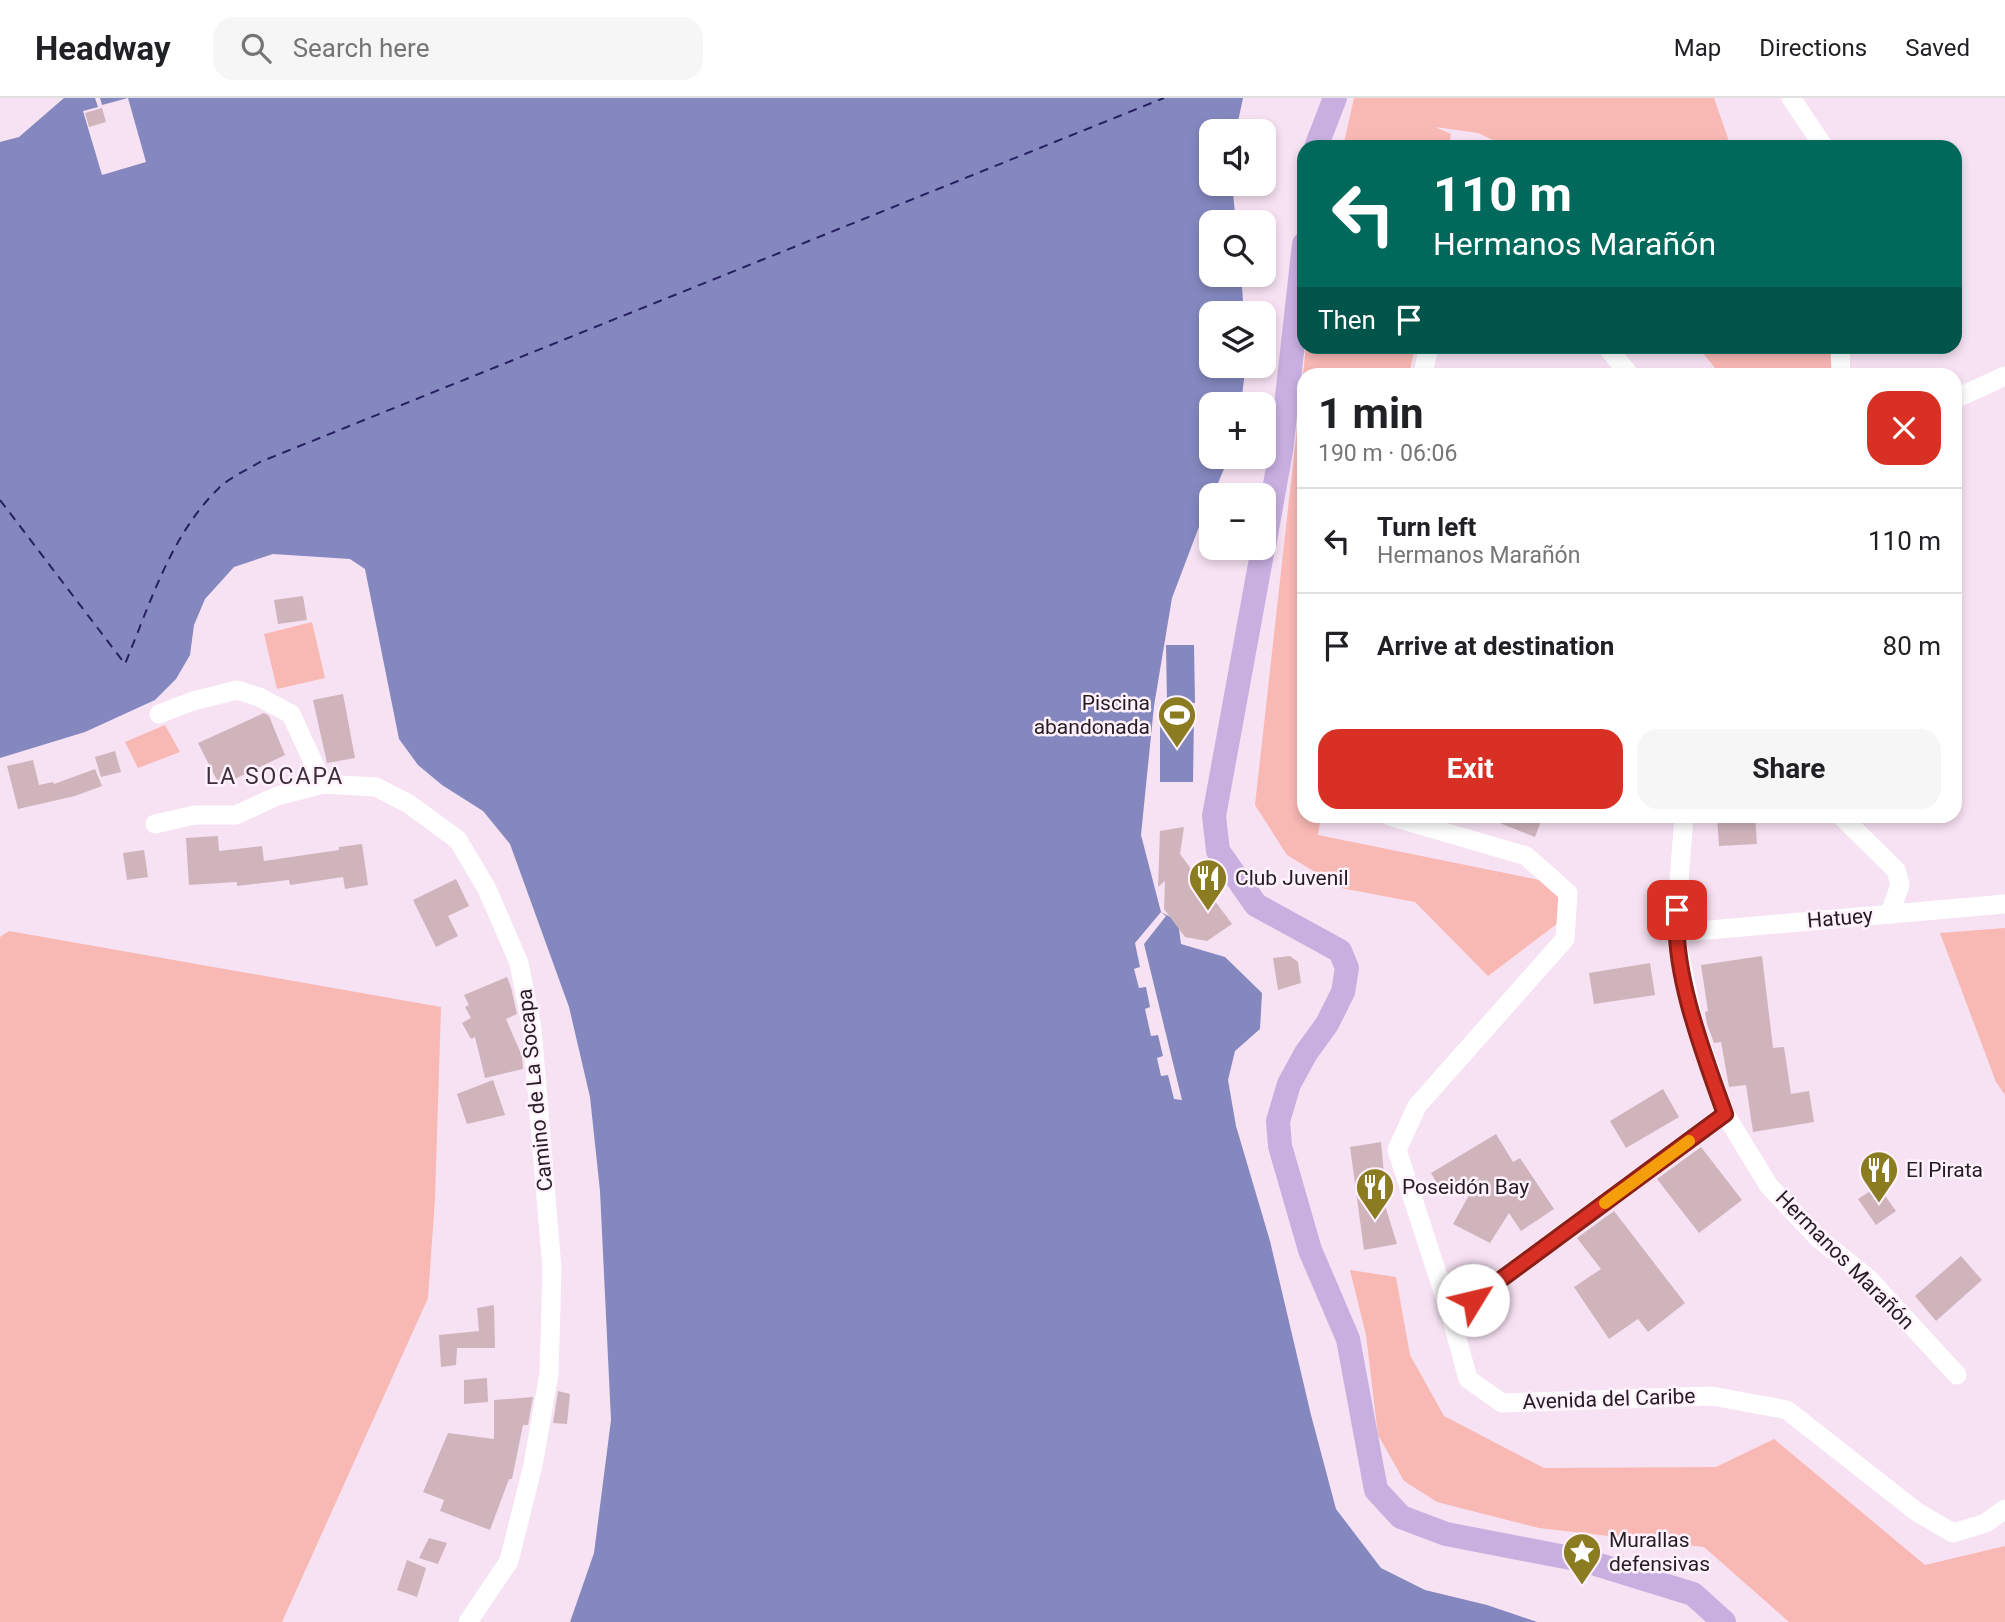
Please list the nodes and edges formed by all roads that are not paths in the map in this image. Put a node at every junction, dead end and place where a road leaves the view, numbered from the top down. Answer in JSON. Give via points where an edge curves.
{"nodes":[{"id":1,"x":1335,"y":98,"type":"edge"},
{"id":2,"x":1791,"y":98,"type":"edge"},
{"id":3,"x":1317,"y":140,"type":"edge"},
{"id":4,"x":1819,"y":140,"type":"edge"},
{"id":5,"x":1297,"y":307,"type":"edge"},
{"id":6,"x":1613,"y":354,"type":"edge"},
{"id":7,"x":1624,"y":368,"type":"edge"},
{"id":8,"x":2005,"y":376,"type":"edge"},
{"id":9,"x":1962,"y":396,"type":"edge"},
{"id":10,"x":1275,"y":483,"type":"edge"},
{"id":11,"x":1261,"y":560,"type":"edge"},
{"id":12,"x":159,"y":714,"type":"dead end"},
{"id":13,"x":323,"y":784,"type":"junction"},
{"id":14,"x":1413,"y":823,"type":"edge"},
{"id":15,"x":1683,"y":823,"type":"edge"},
{"id":16,"x":1848,"y":823,"type":"edge"},
{"id":17,"x":155,"y":824,"type":"dead end"},
{"id":18,"x":2005,"y":904,"type":"edge"},
{"id":19,"x":1890,"y":913,"type":"junction"},
{"id":20,"x":1675,"y":933,"type":"junction"},
{"id":21,"x":1725,"y":1114,"type":"junction"},
{"id":22,"x":1451,"y":1316,"type":"junction"},
{"id":23,"x":1957,"y":1375,"type":"dead end"},
{"id":24,"x":2005,"y":1510,"type":"edge"},
{"id":25,"x":468,"y":1622,"type":"edge"},
{"id":26,"x":1724,"y":1622,"type":"edge"}],
"edges":[{"from":1,"to":3,"type":"main road"},
{"from":2,"to":4,"type":"street"},
{"from":5,"to":10,"type":"main road"},
{"from":6,"to":7,"type":"street"},
{"from":8,"to":9,"type":"street"},
{"from":11,"to":26,"type":"main road","via":[[1214,816],[1216,839],[1218,851],[1256,905],[1340,951],[1347,968],[1343,992],[1289,1084],[1278,1121],[1280,1146],[1310,1250],[1348,1339],[1376,1490],[1401,1517],[1446,1534],[1586,1561],[1693,1594]]},
{"from":12,"to":13,"type":"street","via":[[237,690],[260,697],[291,714]]},
{"from":13,"to":17,"type":"street","name":"Camino de La Socapa","via":[[277,796],[236,815],[195,815]]},
{"from":13,"to":25,"type":"street","name":"Camino de La Socapa","via":[[376,787],[409,804],[458,840],[487,889],[519,964],[532,1029],[552,1269],[549,1374],[509,1561]]},
{"from":14,"to":22,"type":"street","name":"Avenida del Caribe","via":[[1527,856],[1568,892],[1566,939],[1417,1106],[1397,1150]]},
{"from":15,"to":20,"type":"street","name":"Hermanos Marañón"},
{"from":16,"to":19,"type":"street","via":[[1896,870],[1900,885]]},
{"from":18,"to":19,"type":"street","name":"Hatuey"},
{"from":19,"to":20,"type":"street","name":"Hatuey"},
{"from":20,"to":21,"type":"street","name":"Hermanos Marañón","via":[[1694,1024]]},
{"from":21,"to":22,"type":"street"},
{"from":21,"to":23,"type":"street","name":"Hermanos Marañón","via":[[1769,1186],[1817,1237],[1870,1279]]},
{"from":22,"to":24,"type":"street","name":"Avenida del Caribe","via":[[1468,1379],[1502,1403],[1712,1396],[1787,1410],[1917,1512],[1953,1533],[1986,1523]]}]}
